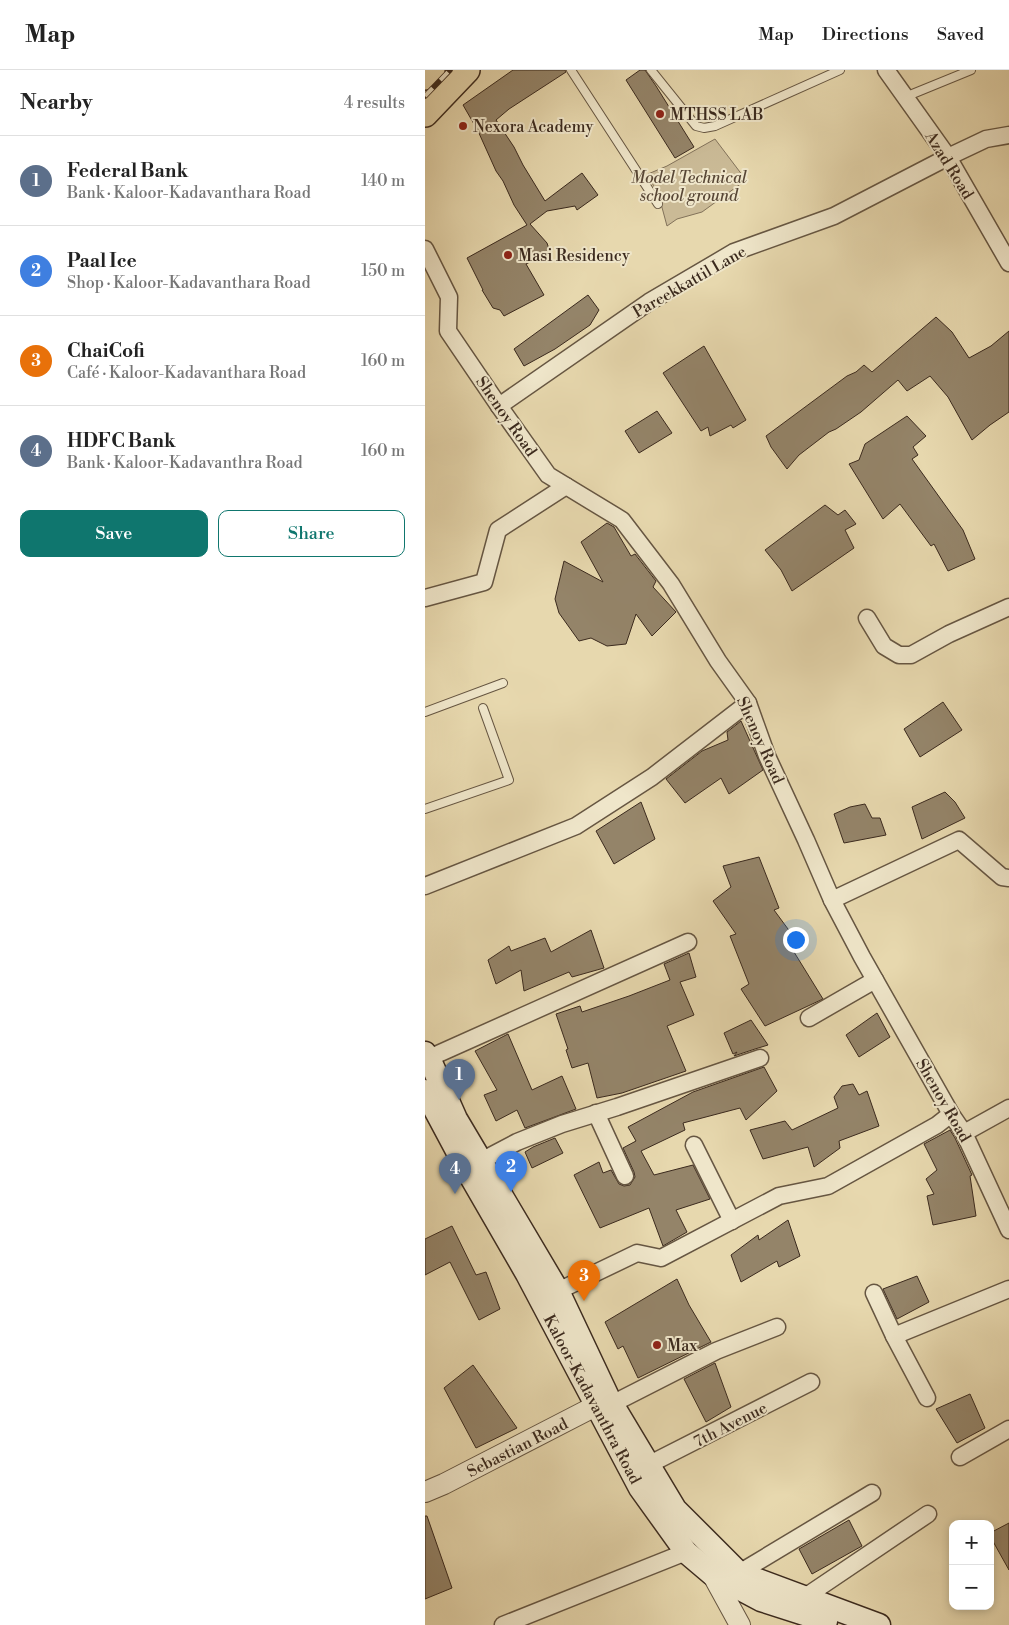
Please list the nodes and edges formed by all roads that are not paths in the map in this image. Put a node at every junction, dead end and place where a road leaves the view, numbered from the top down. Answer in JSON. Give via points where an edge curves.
{"nodes":[{"id":1,"x":433,"y":70,"type":"edge"},
{"id":2,"x":467,"y":70,"type":"edge"},
{"id":3,"x":571,"y":70,"type":"edge"},
{"id":4,"x":651,"y":70,"type":"edge"},
{"id":5,"x":840,"y":70,"type":"edge"},
{"id":6,"x":886,"y":70,"type":"edge"},
{"id":7,"x":971,"y":70,"type":"edge"},
{"id":8,"x":425,"y":78,"type":"edge"},
{"id":9,"x":905,"y":97,"type":"junction"},
{"id":10,"x":425,"y":114,"type":"edge"},
{"id":11,"x":1009,"y":135,"type":"edge"},
{"id":12,"x":948,"y":157,"type":"junction"},
{"id":13,"x":658,"y":204,"type":"dead end"},
{"id":14,"x":425,"y":249,"type":"edge"},
{"id":15,"x":1009,"y":264,"type":"edge"},
{"id":16,"x":499,"y":406,"type":"junction"},
{"id":17,"x":566,"y":486,"type":"junction"},
{"id":18,"x":425,"y":598,"type":"edge"},
{"id":19,"x":1009,"y":606,"type":"edge"},
{"id":20,"x":867,"y":618,"type":"dead end"},
{"id":21,"x":503,"y":683,"type":"dead end"},
{"id":22,"x":748,"y":703,"type":"junction"},
{"id":23,"x":483,"y":708,"type":"dead end"},
{"id":24,"x":425,"y":712,"type":"edge"},
{"id":25,"x":425,"y":809,"type":"edge"},
{"id":26,"x":1009,"y":878,"type":"edge"},
{"id":27,"x":425,"y":886,"type":"edge"},
{"id":28,"x":832,"y":900,"type":"junction"},
{"id":29,"x":688,"y":942,"type":"dead end"},
{"id":30,"x":875,"y":980,"type":"junction"},
{"id":31,"x":809,"y":1018,"type":"dead end"},
{"id":32,"x":427,"y":1056,"type":"edge"},
{"id":33,"x":760,"y":1058,"type":"dead end"},
{"id":34,"x":427,"y":1098,"type":"edge"},
{"id":35,"x":1009,"y":1108,"type":"edge"},
{"id":36,"x":596,"y":1113,"type":"junction"},
{"id":37,"x":951,"y":1114,"type":"junction"},
{"id":38,"x":964,"y":1133,"type":"junction"},
{"id":39,"x":694,"y":1145,"type":"dead end"},
{"id":40,"x":481,"y":1161,"type":"junction"},
{"id":41,"x":625,"y":1176,"type":"dead end"},
{"id":42,"x":732,"y":1220,"type":"junction"},
{"id":43,"x":1009,"y":1230,"type":"edge"},
{"id":44,"x":1009,"y":1289,"type":"edge"},
{"id":45,"x":558,"y":1290,"type":"junction"},
{"id":46,"x":874,"y":1293,"type":"dead end"},
{"id":47,"x":777,"y":1327,"type":"dead end"},
{"id":48,"x":894,"y":1336,"type":"junction"},
{"id":49,"x":811,"y":1382,"type":"dead end"},
{"id":50,"x":927,"y":1398,"type":"dead end"},
{"id":51,"x":606,"y":1403,"type":"junction"},
{"id":52,"x":1009,"y":1430,"type":"edge"},
{"id":53,"x":960,"y":1457,"type":"dead end"},
{"id":54,"x":648,"y":1465,"type":"junction"},
{"id":55,"x":425,"y":1492,"type":"edge"},
{"id":56,"x":872,"y":1494,"type":"dead end"},
{"id":57,"x":928,"y":1514,"type":"dead end"},
{"id":58,"x":686,"y":1552,"type":"junction"},
{"id":59,"x":739,"y":1573,"type":"junction"},
{"id":60,"x":712,"y":1574,"type":"junction"},
{"id":61,"x":805,"y":1596,"type":"junction"},
{"id":62,"x":503,"y":1625,"type":"edge"},
{"id":63,"x":741,"y":1625,"type":"edge"},
{"id":64,"x":839,"y":1625,"type":"edge"},
{"id":65,"x":879,"y":1625,"type":"edge"}],
"edges":[{"from":1,"to":8,"type":"main road"},
{"from":2,"to":10,"type":"main road"},
{"from":3,"to":13,"type":"lane"},
{"from":4,"to":5,"type":"lane","via":[[696,126],[704,128]]},
{"from":6,"to":9,"type":"street","name":"Azad Road"},
{"from":7,"to":9,"type":"lane"},
{"from":9,"to":12,"type":"street","name":"Azad Road"},
{"from":11,"to":12,"type":"street","name":"Pareekkattil Lane","via":[[986,139]]},
{"from":12,"to":15,"type":"street","name":"Azad Road"},
{"from":12,"to":16,"type":"street","name":"Pareekkattil Lane","via":[[835,216],[734,252],[649,302]]},
{"from":14,"to":16,"type":"street","name":"Shenoy Road","via":[[449,297],[448,331]]},
{"from":16,"to":17,"type":"street","name":"Shenoy Road","via":[[548,475]]},
{"from":17,"to":18,"type":"street","via":[[499,530],[484,582]]},
{"from":17,"to":22,"type":"street","name":"Shenoy Road","via":[[622,520],[671,584]]},
{"from":19,"to":20,"type":"street","via":[[911,655],[899,655],[884,646]]},
{"from":21,"to":24,"type":"lane"},
{"from":22,"to":27,"type":"street","via":[[652,777],[576,826]]},
{"from":22,"to":28,"type":"street","name":"Shenoy Road","via":[[767,756]]},
{"from":23,"to":25,"type":"lane","via":[[509,780]]},
{"from":26,"to":28,"type":"street","via":[[1001,877],[959,840]]},
{"from":28,"to":30,"type":"street","name":"Shenoy Road"},
{"from":29,"to":32,"type":"street"},
{"from":30,"to":31,"type":"street"},
{"from":30,"to":37,"type":"street","name":"Shenoy Road"},
{"from":32,"to":40,"type":"main road","via":[[456,1119]]},
{"from":33,"to":36,"type":"street"},
{"from":34,"to":51,"type":"main road","name":"Kaloor-Kadavanthra Road","via":[[527,1274]]},
{"from":35,"to":38,"type":"street"},
{"from":36,"to":40,"type":"street","via":[[517,1142]]},
{"from":36,"to":41,"type":"street"},
{"from":37,"to":38,"type":"street","name":"Shenoy Road"},
{"from":37,"to":42,"type":"street","via":[[828,1186],[779,1196]]},
{"from":38,"to":43,"type":"street","name":"Shenoy Road"},
{"from":39,"to":42,"type":"street"},
{"from":40,"to":45,"type":"main road"},
{"from":42,"to":45,"type":"street","via":[[661,1258],[637,1253]]},
{"from":44,"to":48,"type":"street"},
{"from":45,"to":51,"type":"main road"},
{"from":46,"to":48,"type":"street"},
{"from":47,"to":51,"type":"street","via":[[716,1350]]},
{"from":48,"to":50,"type":"street"},
{"from":49,"to":54,"type":"street","name":"7th Avenue"},
{"from":51,"to":54,"type":"main road"},
{"from":51,"to":55,"type":"street","name":"Sebastian Road"},
{"from":51,"to":58,"type":"main road","name":"Kaloor-Kadavanthra Road","via":[[639,1488]]},
{"from":52,"to":53,"type":"street"},
{"from":54,"to":59,"type":"main road","via":[[675,1509]]},
{"from":56,"to":59,"type":"street"},
{"from":57,"to":61,"type":"street"},
{"from":58,"to":60,"type":"main road","name":"Kaloor-Kadavanthra Road"},
{"from":58,"to":62,"type":"street"},
{"from":59,"to":61,"type":"main road"},
{"from":60,"to":63,"type":"street"},
{"from":60,"to":64,"type":"main road","name":"Kaloor-Kadavanthra Road","via":[[761,1600]]},
{"from":61,"to":65,"type":"main road"}]}
